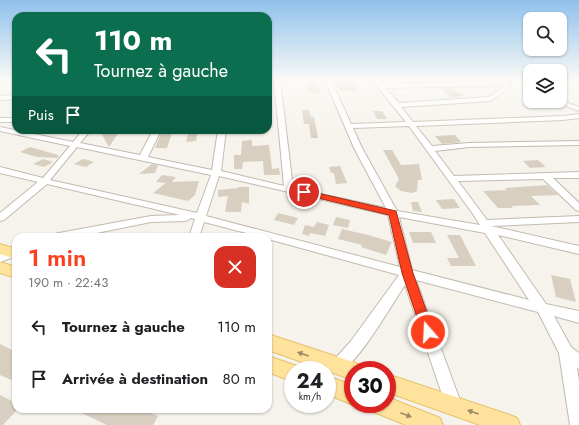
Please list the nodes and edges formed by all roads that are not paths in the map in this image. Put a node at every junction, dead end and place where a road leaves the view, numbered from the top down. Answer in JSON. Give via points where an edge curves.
{"nodes":[{"id":1,"x":280,"y":100,"type":"edge"},
{"id":2,"x":337,"y":100,"type":"edge"},
{"id":3,"x":393,"y":100,"type":"edge"},
{"id":4,"x":478,"y":100,"type":"edge"},
{"id":5,"x":397,"y":105,"type":"junction"},
{"id":6,"x":567,"y":105,"type":"edge"},
{"id":7,"x":579,"y":109,"type":"edge"},
{"id":8,"x":579,"y":116,"type":"edge"},
{"id":9,"x":0,"y":120,"type":"edge"},
{"id":10,"x":12,"y":120,"type":"edge"},
{"id":11,"x":412,"y":124,"type":"junction"},
{"id":12,"x":348,"y":126,"type":"junction"},
{"id":13,"x":0,"y":129,"type":"edge"},
{"id":14,"x":12,"y":132,"type":"edge"},
{"id":15,"x":24,"y":134,"type":"edge"},
{"id":16,"x":84,"y":134,"type":"edge"},
{"id":17,"x":155,"y":134,"type":"edge"},
{"id":18,"x":221,"y":134,"type":"edge"},
{"id":19,"x":579,"y":143,"type":"edge"},
{"id":20,"x":76,"y":145,"type":"junction"},
{"id":21,"x":430,"y":149,"type":"junction"},
{"id":22,"x":143,"y":158,"type":"junction"},
{"id":23,"x":0,"y":170,"type":"edge"},
{"id":24,"x":216,"y":173,"type":"junction"},
{"id":25,"x":579,"y":175,"type":"edge"},
{"id":26,"x":545,"y":176,"type":"junction"},
{"id":27,"x":452,"y":179,"type":"junction"},
{"id":28,"x":44,"y":182,"type":"junction"},
{"id":29,"x":289,"y":189,"type":"junction"},
{"id":30,"x":579,"y":208,"type":"edge"},
{"id":31,"x":393,"y":213,"type":"junction"},
{"id":32,"x":0,"y":218,"type":"edge"},
{"id":33,"x":202,"y":218,"type":"junction"},
{"id":34,"x":579,"y":219,"type":"edge"},
{"id":35,"x":487,"y":227,"type":"junction"},
{"id":36,"x":80,"y":233,"type":"edge"},
{"id":37,"x":196,"y":233,"type":"edge"},
{"id":38,"x":258,"y":233,"type":"edge"},
{"id":39,"x":272,"y":237,"type":"edge"},
{"id":40,"x":579,"y":250,"type":"edge"},
{"id":41,"x":0,"y":267,"type":"edge"},
{"id":42,"x":12,"y":272,"type":"edge"},
{"id":43,"x":407,"y":273,"type":"junction"},
{"id":44,"x":542,"y":308,"type":"junction"},
{"id":45,"x":579,"y":317,"type":"edge"},
{"id":46,"x":272,"y":343,"type":"edge"},
{"id":47,"x":566,"y":352,"type":"junction"},
{"id":48,"x":349,"y":361,"type":"edge"},
{"id":49,"x":579,"y":362,"type":"edge"},
{"id":50,"x":272,"y":365,"type":"edge"},
{"id":51,"x":344,"y":368,"type":"edge"},
{"id":52,"x":284,"y":370,"type":"edge"},
{"id":53,"x":396,"y":386,"type":"edge"},
{"id":54,"x":454,"y":406,"type":"junction"},
{"id":55,"x":396,"y":411,"type":"edge"},
{"id":56,"x":432,"y":425,"type":"edge"},
{"id":57,"x":510,"y":425,"type":"edge"},
{"id":58,"x":579,"y":425,"type":"edge"}],
"edges":[{"from":1,"to":29,"type":"street"},
{"from":2,"to":12,"type":"street"},
{"from":3,"to":5,"type":"street"},
{"from":4,"to":5,"type":"street"},
{"from":5,"to":11,"type":"street"},
{"from":6,"to":7,"type":"street"},
{"from":8,"to":11,"type":"street"},
{"from":9,"to":10,"type":"street"},
{"from":11,"to":12,"type":"street"},
{"from":11,"to":21,"type":"street"},
{"from":12,"to":31,"type":"street"},
{"from":13,"to":14,"type":"street"},
{"from":15,"to":20,"type":"street"},
{"from":16,"to":20,"type":"street"},
{"from":17,"to":22,"type":"street"},
{"from":18,"to":24,"type":"street"},
{"from":19,"to":21,"type":"street","via":[[469,145]]},
{"from":20,"to":22,"type":"street"},
{"from":20,"to":28,"type":"street"},
{"from":21,"to":27,"type":"street"},
{"from":22,"to":24,"type":"street"},
{"from":23,"to":28,"type":"street"},
{"from":24,"to":29,"type":"street"},
{"from":24,"to":33,"type":"street"},
{"from":25,"to":26,"type":"street"},
{"from":26,"to":27,"type":"street"},
{"from":26,"to":30,"type":"street"},
{"from":27,"to":35,"type":"street"},
{"from":28,"to":32,"type":"street"},
{"from":28,"to":33,"type":"street"},
{"from":29,"to":31,"type":"street"},
{"from":31,"to":35,"type":"street"},
{"from":31,"to":43,"type":"street"},
{"from":33,"to":36,"type":"street","via":[[151,219]]},
{"from":33,"to":37,"type":"street"},
{"from":33,"to":38,"type":"street"},
{"from":34,"to":35,"type":"street"},
{"from":35,"to":40,"type":"street"},
{"from":35,"to":44,"type":"street"},
{"from":39,"to":43,"type":"street"},
{"from":41,"to":42,"type":"main road"},
{"from":43,"to":44,"type":"street"},
{"from":43,"to":48,"type":"street","via":[[356,346]]},
{"from":43,"to":54,"type":"street"},
{"from":44,"to":45,"type":"street"},
{"from":44,"to":47,"type":"street"},
{"from":51,"to":46,"type":"main road","one_way":true},
{"from":47,"to":49,"type":"street"},
{"from":47,"to":58,"type":"street"},
{"from":50,"to":52,"type":"main road"},
{"from":53,"to":54,"type":"main road"},
{"from":57,"to":54,"type":"main road","one_way":true},
{"from":55,"to":56,"type":"main road","one_way":true}]}
